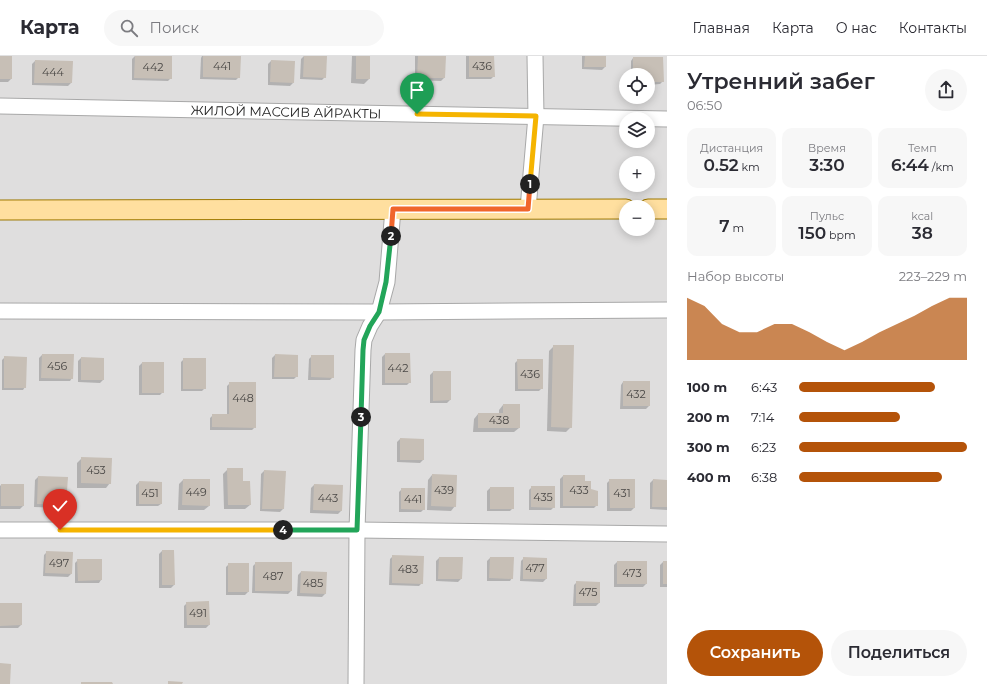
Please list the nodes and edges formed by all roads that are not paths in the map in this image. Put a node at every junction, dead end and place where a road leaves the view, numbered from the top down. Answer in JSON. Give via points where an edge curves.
{"nodes":[{"id":1,"x":535,"y":56,"type":"edge"},
{"id":2,"x":0,"y":106,"type":"edge"},
{"id":3,"x":536,"y":116,"type":"junction"},
{"id":4,"x":667,"y":119,"type":"edge"},
{"id":5,"x":393,"y":209,"type":"junction"},
{"id":6,"x":528,"y":209,"type":"junction"},
{"id":7,"x":619,"y":209,"type":"edge"},
{"id":8,"x":655,"y":209,"type":"edge"},
{"id":9,"x":667,"y":209,"type":"edge"},
{"id":10,"x":0,"y":210,"type":"edge"},
{"id":11,"x":667,"y":310,"type":"edge"},
{"id":12,"x":0,"y":311,"type":"edge"},
{"id":13,"x":379,"y":312,"type":"junction"},
{"id":14,"x":0,"y":530,"type":"edge"},
{"id":15,"x":357,"y":530,"type":"junction"},
{"id":16,"x":667,"y":534,"type":"edge"},
{"id":17,"x":356,"y":684,"type":"edge"}],
"edges":[{"from":1,"to":3,"type":"street"},
{"from":2,"to":3,"type":"street","name":"ЖИЛОЙ МАССИВ АЙРАКТЫ"},
{"from":3,"to":4,"type":"street","name":"ЖИЛОЙ МАССИВ АЙРАКТЫ"},
{"from":3,"to":6,"type":"street"},
{"from":5,"to":6,"type":"main road"},
{"from":5,"to":10,"type":"main road"},
{"from":5,"to":13,"type":"street","via":[[386,282]]},
{"from":6,"to":7,"type":"main road"},
{"from":8,"to":9,"type":"main road"},
{"from":11,"to":13,"type":"street"},
{"from":12,"to":13,"type":"street"},
{"from":13,"to":15,"type":"street","via":[[364,340]]},
{"from":14,"to":15,"type":"street"},
{"from":15,"to":16,"type":"street"},
{"from":15,"to":17,"type":"street"}]}
